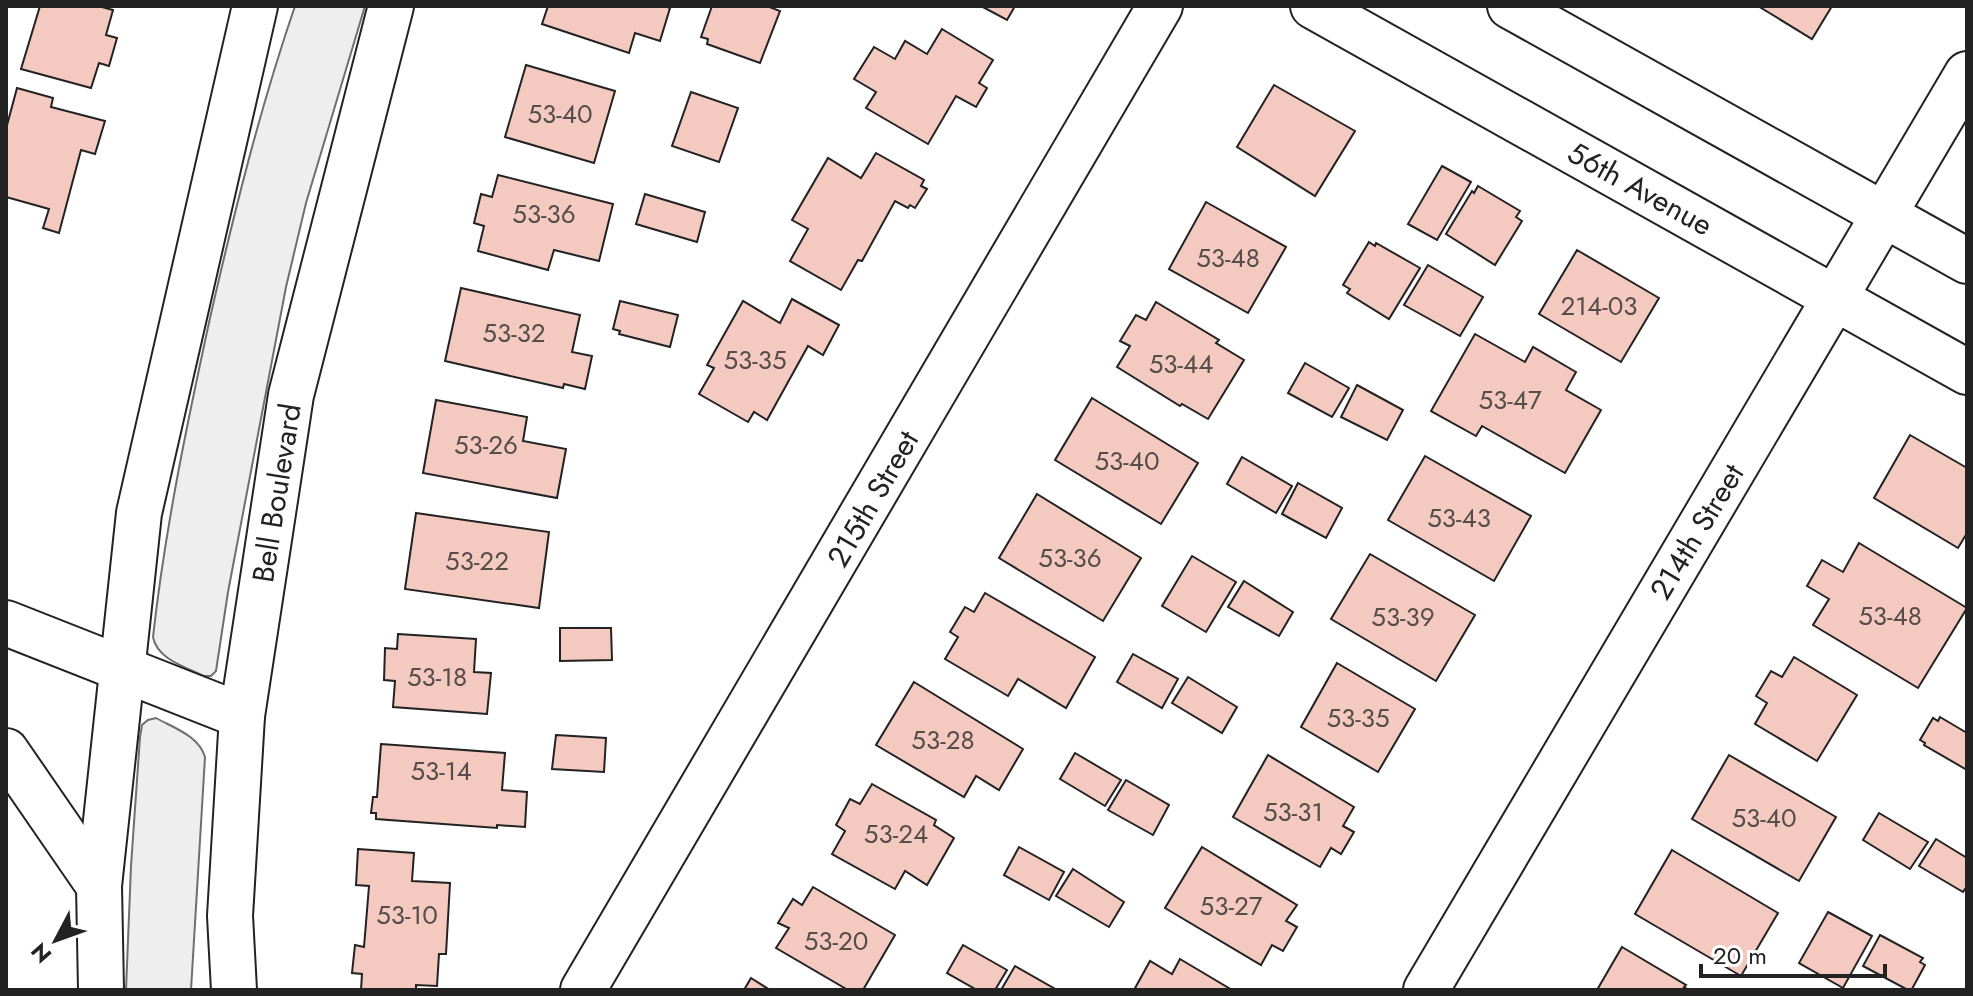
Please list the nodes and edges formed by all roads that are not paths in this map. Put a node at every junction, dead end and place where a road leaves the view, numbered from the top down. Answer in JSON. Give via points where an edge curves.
{"nodes":[{"id":1,"x":255,"y":6,"type":"edge"},
{"id":2,"x":391,"y":6,"type":"edge"},
{"id":3,"x":1160,"y":6,"type":"edge"},
{"id":4,"x":1313,"y":6,"type":"edge"},
{"id":5,"x":1510,"y":6,"type":"edge"},
{"id":6,"x":1967,"y":74,"type":"edge"},
{"id":7,"x":1885,"y":216,"type":"junction"},
{"id":8,"x":1967,"y":261,"type":"edge"},
{"id":9,"x":1836,"y":298,"type":"junction"},
{"id":10,"x":1967,"y":372,"type":"edge"},
{"id":11,"x":6,"y":623,"type":"edge"},
{"id":12,"x":122,"y":670,"type":"junction"},
{"id":13,"x":242,"y":716,"type":"junction"},
{"id":14,"x":6,"y":751,"type":"edge"},
{"id":15,"x":99,"y":886,"type":"junction"},
{"id":16,"x":101,"y":990,"type":"edge"},
{"id":17,"x":234,"y":990,"type":"edge"},
{"id":18,"x":583,"y":990,"type":"edge"},
{"id":19,"x":1426,"y":990,"type":"edge"}],
"edges":[{"from":1,"to":12,"type":"street","via":[[139,513]]},
{"from":2,"to":13,"type":"street","name":"Bell Boulevard","via":[[291,395]]},
{"from":3,"to":18,"type":"street","name":"215th Street"},
{"from":4,"to":9,"type":"street","name":"56th Avenue"},
{"from":5,"to":7,"type":"street"},
{"from":6,"to":7,"type":"street","name":"214th Street"},
{"from":7,"to":8,"type":"street"},
{"from":7,"to":9,"type":"street","name":"214th Street"},
{"from":9,"to":10,"type":"street","name":"56th Avenue"},
{"from":9,"to":19,"type":"street","name":"214th Street"},
{"from":11,"to":12,"type":"street"},
{"from":12,"to":13,"type":"street"},
{"from":12,"to":15,"type":"street"},
{"from":13,"to":17,"type":"street","name":"Bell Boulevard","via":[[230,916]]},
{"from":14,"to":15,"type":"street"},
{"from":15,"to":16,"type":"street"}]}
